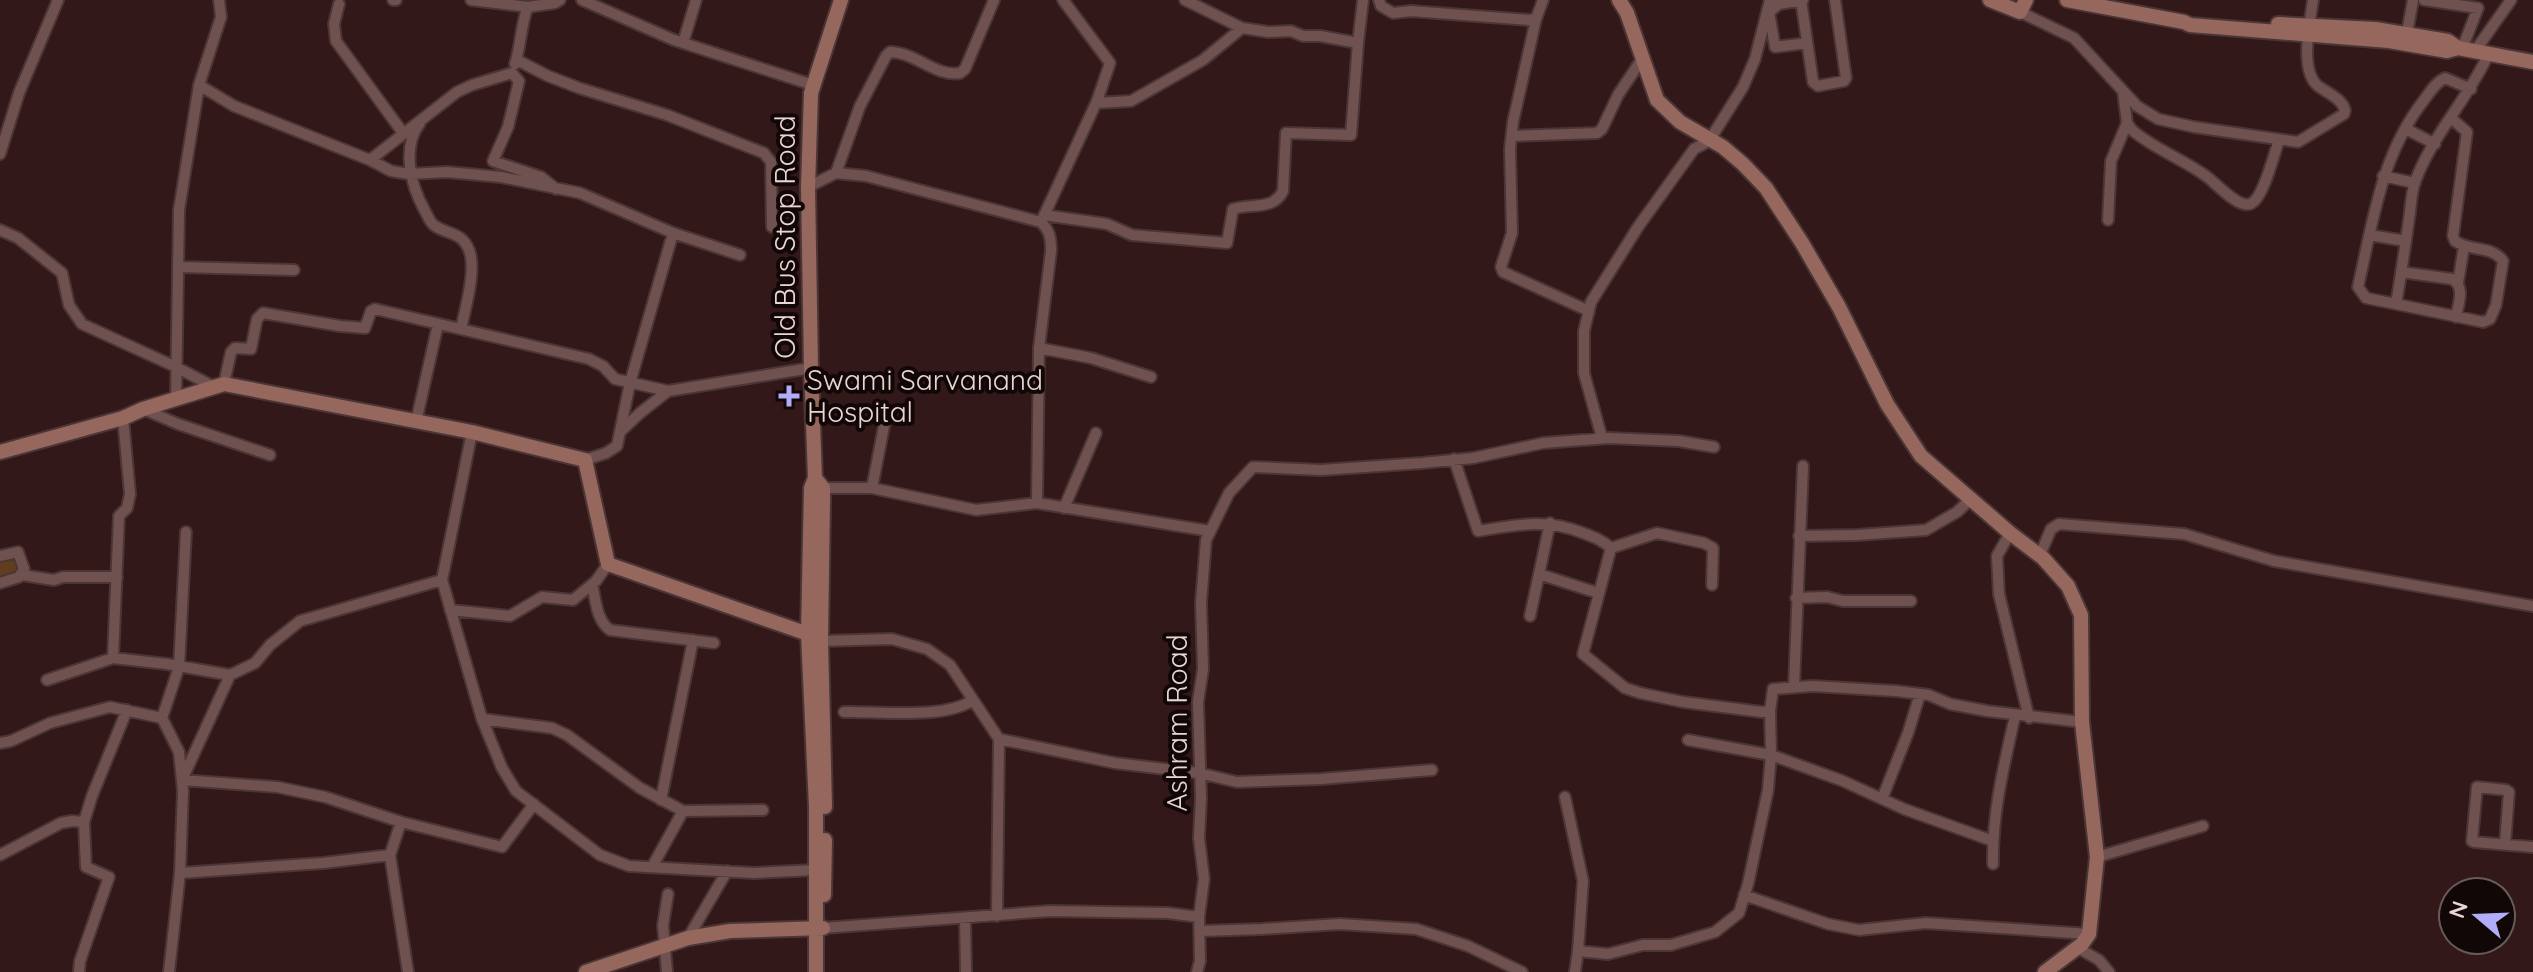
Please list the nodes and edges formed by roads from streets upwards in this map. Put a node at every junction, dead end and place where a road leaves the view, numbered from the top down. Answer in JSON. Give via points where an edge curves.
{"nodes":[{"id":1,"x":58,"y":0,"type":"edge"},
{"id":2,"x":219,"y":0,"type":"edge"},
{"id":3,"x":471,"y":0,"type":"edge"},
{"id":4,"x":560,"y":0,"type":"edge"},
{"id":5,"x":582,"y":0,"type":"edge"},
{"id":6,"x":696,"y":0,"type":"edge"},
{"id":7,"x":841,"y":0,"type":"edge"},
{"id":8,"x":994,"y":0,"type":"edge"},
{"id":9,"x":1063,"y":0,"type":"edge"},
{"id":10,"x":1185,"y":0,"type":"edge"},
{"id":11,"x":1379,"y":0,"type":"edge"},
{"id":12,"x":1543,"y":0,"type":"edge"},
{"id":13,"x":1619,"y":0,"type":"edge"},
{"id":14,"x":1770,"y":0,"type":"edge"},
{"id":15,"x":1802,"y":0,"type":"edge"},
{"id":16,"x":1835,"y":0,"type":"edge"},
{"id":17,"x":1990,"y":0,"type":"edge"},
{"id":18,"x":2067,"y":0,"type":"edge"},
{"id":19,"x":2313,"y":0,"type":"edge"},
{"id":20,"x":2413,"y":0,"type":"edge"},
{"id":21,"x":2425,"y":0,"type":"edge"},
{"id":22,"x":2511,"y":0,"type":"edge"},
{"id":23,"x":1363,"y":1,"type":"edge"},
{"id":24,"x":2454,"y":2,"type":"edge"},
{"id":25,"x":339,"y":4,"type":"dead end"},
{"id":26,"x":2023,"y":6,"type":"edge"},
{"id":27,"x":528,"y":7,"type":"junction"},
{"id":28,"x":1536,"y":19,"type":"junction"},
{"id":29,"x":1242,"y":28,"type":"junction"},
{"id":30,"x":2309,"y":30,"type":"junction"},
{"id":31,"x":2407,"y":33,"type":"junction"},
{"id":32,"x":2374,"y":34,"type":"junction"},
{"id":33,"x":683,"y":43,"type":"junction"},
{"id":34,"x":1358,"y":43,"type":"junction"},
{"id":35,"x":1807,"y":43,"type":"junction"},
{"id":36,"x":2471,"y":50,"type":"junction"},
{"id":37,"x":1642,"y":59,"type":"junction"},
{"id":38,"x":517,"y":60,"type":"junction"},
{"id":39,"x":2533,"y":62,"type":"edge"},
{"id":40,"x":512,"y":73,"type":"junction"},
{"id":41,"x":199,"y":85,"type":"junction"},
{"id":42,"x":813,"y":85,"type":"junction"},
{"id":43,"x":2471,"y":89,"type":"junction"},
{"id":44,"x":2123,"y":91,"type":"junction"},
{"id":45,"x":1096,"y":103,"type":"junction"},
{"id":46,"x":423,"y":118,"type":"junction"},
{"id":47,"x":2451,"y":118,"type":"junction"},
{"id":48,"x":2127,"y":123,"type":"junction"},
{"id":49,"x":2406,"y":129,"type":"junction"},
{"id":50,"x":403,"y":133,"type":"junction"},
{"id":51,"x":1512,"y":136,"type":"junction"},
{"id":52,"x":2279,"y":140,"type":"junction"},
{"id":53,"x":1709,"y":141,"type":"junction"},
{"id":54,"x":2435,"y":144,"type":"junction"},
{"id":55,"x":0,"y":154,"type":"edge"},
{"id":56,"x":370,"y":160,"type":"junction"},
{"id":57,"x":836,"y":173,"type":"junction"},
{"id":58,"x":409,"y":174,"type":"junction"},
{"id":59,"x":2383,"y":176,"type":"junction"},
{"id":60,"x":2415,"y":183,"type":"junction"},
{"id":61,"x":808,"y":187,"type":"junction"},
{"id":62,"x":556,"y":189,"type":"junction"},
{"id":63,"x":1043,"y":218,"type":"junction"},
{"id":64,"x":2108,"y":220,"type":"dead end"},
{"id":65,"x":772,"y":227,"type":"dead end"},
{"id":66,"x":0,"y":230,"type":"edge"},
{"id":67,"x":673,"y":233,"type":"junction"},
{"id":68,"x":2369,"y":235,"type":"junction"},
{"id":69,"x":2406,"y":241,"type":"junction"},
{"id":70,"x":2464,"y":246,"type":"junction"},
{"id":71,"x":740,"y":255,"type":"dead end"},
{"id":72,"x":179,"y":267,"type":"junction"},
{"id":73,"x":294,"y":270,"type":"dead end"},
{"id":74,"x":2401,"y":272,"type":"junction"},
{"id":75,"x":2458,"y":283,"type":"junction"},
{"id":76,"x":2396,"y":304,"type":"junction"},
{"id":77,"x":1589,"y":311,"type":"junction"},
{"id":78,"x":2456,"y":317,"type":"junction"},
{"id":79,"x":438,"y":324,"type":"junction"},
{"id":80,"x":461,"y":329,"type":"junction"},
{"id":81,"x":1039,"y":348,"type":"junction"},
{"id":82,"x":176,"y":367,"type":"junction"},
{"id":83,"x":811,"y":368,"type":"junction"},
{"id":84,"x":1151,"y":377,"type":"dead end"},
{"id":85,"x":630,"y":383,"type":"junction"},
{"id":86,"x":219,"y":386,"type":"junction"},
{"id":87,"x":668,"y":391,"type":"junction"},
{"id":88,"x":176,"y":399,"type":"junction"},
{"id":89,"x":143,"y":409,"type":"junction"},
{"id":90,"x":123,"y":418,"type":"junction"},
{"id":91,"x":416,"y":422,"type":"junction"},
{"id":92,"x":884,"y":426,"type":"dead end"},
{"id":93,"x":472,"y":432,"type":"junction"},
{"id":94,"x":620,"y":432,"type":"junction"},
{"id":95,"x":1096,"y":433,"type":"dead end"},
{"id":96,"x":1602,"y":438,"type":"junction"},
{"id":97,"x":1714,"y":447,"type":"dead end"},
{"id":98,"x":0,"y":452,"type":"edge"},
{"id":99,"x":270,"y":455,"type":"dead end"},
{"id":100,"x":1454,"y":459,"type":"junction"},
{"id":101,"x":585,"y":460,"type":"junction"},
{"id":102,"x":1803,"y":466,"type":"dead end"},
{"id":103,"x":816,"y":485,"type":"junction"},
{"id":104,"x":872,"y":488,"type":"junction"},
{"id":105,"x":1971,"y":499,"type":"junction"},
{"id":106,"x":1037,"y":503,"type":"junction"},
{"id":107,"x":1064,"y":508,"type":"junction"},
{"id":108,"x":1550,"y":523,"type":"junction"},
{"id":109,"x":1210,"y":531,"type":"junction"},
{"id":110,"x":186,"y":532,"type":"dead end"},
{"id":111,"x":2010,"y":533,"type":"junction"},
{"id":112,"x":1799,"y":536,"type":"junction"},
{"id":113,"x":1611,"y":548,"type":"junction"},
{"id":114,"x":2040,"y":555,"type":"junction"},
{"id":115,"x":0,"y":556,"type":"edge"},
{"id":116,"x":608,"y":564,"type":"junction"},
{"id":117,"x":1539,"y":574,"type":"junction"},
{"id":118,"x":22,"y":575,"type":"junction"},
{"id":119,"x":117,"y":577,"type":"junction"},
{"id":120,"x":442,"y":580,"type":"junction"},
{"id":121,"x":0,"y":583,"type":"edge"},
{"id":122,"x":592,"y":584,"type":"junction"},
{"id":123,"x":1712,"y":585,"type":"dead end"},
{"id":124,"x":1598,"y":593,"type":"junction"},
{"id":125,"x":1796,"y":598,"type":"junction"},
{"id":126,"x":1911,"y":601,"type":"dead end"},
{"id":127,"x":2533,"y":606,"type":"edge"},
{"id":128,"x":450,"y":610,"type":"junction"},
{"id":129,"x":1530,"y":616,"type":"dead end"},
{"id":130,"x":814,"y":638,"type":"junction"},
{"id":131,"x":693,"y":640,"type":"junction"},
{"id":132,"x":714,"y":643,"type":"dead end"},
{"id":133,"x":113,"y":658,"type":"junction"},
{"id":134,"x":179,"y":667,"type":"junction"},
{"id":135,"x":230,"y":675,"type":"junction"},
{"id":136,"x":47,"y":680,"type":"dead end"},
{"id":137,"x":1794,"y":686,"type":"junction"},
{"id":138,"x":1920,"y":694,"type":"junction"},
{"id":139,"x":973,"y":700,"type":"junction"},
{"id":140,"x":127,"y":710,"type":"junction"},
{"id":141,"x":1770,"y":711,"type":"junction"},
{"id":142,"x":844,"y":712,"type":"dead end"},
{"id":143,"x":2015,"y":716,"type":"junction"},
{"id":144,"x":162,"y":718,"type":"junction"},
{"id":145,"x":2029,"y":718,"type":"junction"},
{"id":146,"x":482,"y":719,"type":"junction"},
{"id":147,"x":2082,"y":722,"type":"junction"},
{"id":148,"x":999,"y":739,"type":"junction"},
{"id":149,"x":1688,"y":740,"type":"dead end"},
{"id":150,"x":0,"y":743,"type":"edge"},
{"id":151,"x":1771,"y":755,"type":"junction"},
{"id":152,"x":1432,"y":770,"type":"dead end"},
{"id":153,"x":1199,"y":773,"type":"junction"},
{"id":154,"x":182,"y":780,"type":"junction"},
{"id":155,"x":1565,"y":797,"type":"dead end"},
{"id":156,"x":1882,"y":799,"type":"junction"},
{"id":157,"x":661,"y":800,"type":"junction"},
{"id":158,"x":534,"y":804,"type":"junction"},
{"id":159,"x":763,"y":810,"type":"dead end"},
{"id":160,"x":683,"y":811,"type":"junction"},
{"id":161,"x":84,"y":822,"type":"junction"},
{"id":162,"x":401,"y":822,"type":"junction"},
{"id":163,"x":2203,"y":826,"type":"dead end"},
{"id":164,"x":1993,"y":841,"type":"junction"},
{"id":165,"x":2505,"y":844,"type":"junction"},
{"id":166,"x":2533,"y":847,"type":"edge"},
{"id":167,"x":0,"y":855,"type":"edge"},
{"id":168,"x":390,"y":855,"type":"junction"},
{"id":169,"x":2097,"y":857,"type":"junction"},
{"id":170,"x":1993,"y":864,"type":"dead end"},
{"id":171,"x":652,"y":867,"type":"junction"},
{"id":172,"x":815,"y":870,"type":"junction"},
{"id":173,"x":727,"y":871,"type":"junction"},
{"id":174,"x":180,"y":873,"type":"junction"},
{"id":175,"x":668,"y":894,"type":"dead end"},
{"id":176,"x":1744,"y":895,"type":"junction"},
{"id":177,"x":997,"y":916,"type":"junction"},
{"id":178,"x":1199,"y":917,"type":"junction"},
{"id":179,"x":965,"y":919,"type":"junction"},
{"id":180,"x":819,"y":928,"type":"junction"},
{"id":181,"x":1200,"y":931,"type":"junction"},
{"id":182,"x":2089,"y":934,"type":"junction"},
{"id":183,"x":688,"y":938,"type":"junction"},
{"id":184,"x":663,"y":945,"type":"junction"},
{"id":185,"x":2078,"y":948,"type":"junction"},
{"id":186,"x":1578,"y":951,"type":"junction"},
{"id":187,"x":604,"y":970,"type":"edge"},
{"id":188,"x":79,"y":972,"type":"edge"},
{"id":189,"x":169,"y":972,"type":"edge"},
{"id":190,"x":408,"y":972,"type":"edge"},
{"id":191,"x":586,"y":972,"type":"edge"},
{"id":192,"x":667,"y":972,"type":"edge"},
{"id":193,"x":816,"y":972,"type":"edge"},
{"id":194,"x":825,"y":972,"type":"edge"},
{"id":195,"x":966,"y":972,"type":"edge"},
{"id":196,"x":1197,"y":972,"type":"edge"},
{"id":197,"x":1522,"y":972,"type":"edge"},
{"id":198,"x":1575,"y":972,"type":"edge"},
{"id":199,"x":2045,"y":972,"type":"edge"},
{"id":200,"x":2109,"y":972,"type":"edge"}],
"edges":[{"from":1,"to":55,"type":"street"},
{"from":2,"to":41,"type":"street","via":[[221,17]]},
{"from":3,"to":27,"type":"street"},
{"from":4,"to":27,"type":"street"},
{"from":5,"to":33,"type":"street"},
{"from":6,"to":33,"type":"street"},
{"from":7,"to":42,"type":"street","name":"Old Bus Stop Road"},
{"from":8,"to":57,"type":"street","via":[[960,73],[944,73],[901,53],[886,56],[860,106]]},
{"from":9,"to":45,"type":"street","via":[[1110,63]]},
{"from":10,"to":29,"type":"street"},
{"from":11,"to":28,"type":"street","via":[[1393,13]]},
{"from":12,"to":28,"type":"street"},
{"from":13,"to":37,"type":"street"},
{"from":14,"to":53,"type":"street","via":[[1750,73]]},
{"from":15,"to":35,"type":"street"},
{"from":15,"to":35,"type":"street","via":[[1779,4],[1769,12],[1773,44],[1778,48]]},
{"from":16,"to":35,"type":"street","via":[[1844,81],[1813,82]]},
{"from":17,"to":26,"type":"street"},
{"from":18,"to":30,"type":"street","via":[[2190,25]]},
{"from":19,"to":30,"type":"street"},
{"from":20,"to":31,"type":"street"},
{"from":21,"to":24,"type":"street"},
{"from":22,"to":36,"type":"street"},
{"from":23,"to":34,"type":"street"},
{"from":24,"to":36,"type":"street","via":[[2478,8]]},
{"from":25,"to":50,"type":"street","via":[[336,41]]},
{"from":26,"to":44,"type":"street","via":[[2074,38]]},
{"from":27,"to":38,"type":"street"},
{"from":28,"to":51,"type":"street"},
{"from":29,"to":34,"type":"street"},
{"from":29,"to":45,"type":"street","via":[[1203,60],[1131,101]]},
{"from":30,"to":32,"type":"street"},
{"from":30,"to":52,"type":"street","via":[[2310,76],[2343,104],[2344,114],[2305,140]]},
{"from":31,"to":32,"type":"street"},
{"from":31,"to":36,"type":"street"},
{"from":32,"to":36,"type":"street","via":[[2447,51]]},
{"from":33,"to":42,"type":"street"},
{"from":34,"to":63,"type":"street","via":[[1351,135],[1286,133],[1280,197],[1273,204],[1233,209],[1227,243],[1132,235],[1107,224]]},
{"from":36,"to":39,"type":"street"},
{"from":36,"to":43,"type":"street"},
{"from":37,"to":51,"type":"street","via":[[1597,133]]},
{"from":37,"to":53,"type":"street","via":[[1657,100]]},
{"from":38,"to":40,"type":"street"},
{"from":38,"to":65,"type":"street","via":[[558,80],[764,153],[771,162]]},
{"from":40,"to":46,"type":"street","via":[[457,92]]},
{"from":40,"to":62,"type":"street","via":[[519,81],[493,161],[541,177]]},
{"from":41,"to":56,"type":"street","via":[[234,106]]},
{"from":41,"to":72,"type":"street","via":[[179,210]]},
{"from":42,"to":61,"type":"street","name":"Old Bus Stop Road"},
{"from":43,"to":47,"type":"street"},
{"from":43,"to":49,"type":"street","via":[[2440,80]]},
{"from":44,"to":48,"type":"street"},
{"from":44,"to":52,"type":"street","via":[[2158,119]]},
{"from":45,"to":63,"type":"street"},
{"from":46,"to":50,"type":"street"},
{"from":46,"to":58,"type":"street","via":[[415,128]]},
{"from":47,"to":54,"type":"street"},
{"from":47,"to":70,"type":"street","via":[[2467,132],[2453,236]]},
{"from":48,"to":52,"type":"street","via":[[2246,205],[2260,194]]},
{"from":48,"to":64,"type":"street","via":[[2111,161]]},
{"from":49,"to":54,"type":"street"},
{"from":49,"to":59,"type":"street"},
{"from":50,"to":56,"type":"street"},
{"from":51,"to":77,"type":"street","via":[[1512,233],[1501,270]]},
{"from":53,"to":77,"type":"street","via":[[1694,149],[1638,227]]},
{"from":53,"to":105,"type":"street","via":[[1723,147],[1766,188],[1802,243],[1904,433],[1921,456]]},
{"from":54,"to":60,"type":"street"},
{"from":56,"to":58,"type":"street"},
{"from":57,"to":61,"type":"street"},
{"from":57,"to":63,"type":"street"},
{"from":58,"to":62,"type":"street","via":[[501,177]]},
{"from":58,"to":80,"type":"street","via":[[431,222],[459,235],[471,253]]},
{"from":59,"to":60,"type":"street"},
{"from":59,"to":68,"type":"street"},
{"from":60,"to":69,"type":"street"},
{"from":61,"to":83,"type":"street","name":"Old Bus Stop Road"},
{"from":62,"to":67,"type":"street","via":[[580,193]]},
{"from":63,"to":81,"type":"street","via":[[1051,251]]},
{"from":66,"to":82,"type":"street","via":[[62,273],[69,305],[82,324]]},
{"from":67,"to":71,"type":"street"},
{"from":67,"to":85,"type":"street"},
{"from":68,"to":69,"type":"street"},
{"from":68,"to":76,"type":"street","via":[[2360,293]]},
{"from":69,"to":74,"type":"street"},
{"from":70,"to":75,"type":"street"},
{"from":70,"to":78,"type":"street","via":[[2496,253],[2503,261],[2490,319]]},
{"from":72,"to":73,"type":"street"},
{"from":72,"to":82,"type":"street"},
{"from":74,"to":75,"type":"street"},
{"from":74,"to":76,"type":"street"},
{"from":75,"to":78,"type":"street"},
{"from":76,"to":78,"type":"street"},
{"from":77,"to":96,"type":"street","via":[[1584,373]]},
{"from":79,"to":80,"type":"street"},
{"from":79,"to":86,"type":"street","via":[[375,309],[365,328],[263,313],[251,349],[231,352]]},
{"from":79,"to":91,"type":"street"},
{"from":80,"to":85,"type":"street","via":[[589,359],[615,379]]},
{"from":81,"to":84,"type":"street"},
{"from":81,"to":106,"type":"street"},
{"from":82,"to":86,"type":"street"},
{"from":82,"to":88,"type":"street"},
{"from":83,"to":87,"type":"street"},
{"from":83,"to":103,"type":"street","name":"Old Bus Stop Road"},
{"from":85,"to":87,"type":"street"},
{"from":85,"to":94,"type":"street"},
{"from":86,"to":88,"type":"street"},
{"from":86,"to":91,"type":"street"},
{"from":87,"to":94,"type":"street"},
{"from":88,"to":89,"type":"street"},
{"from":89,"to":90,"type":"street"},
{"from":89,"to":99,"type":"street"},
{"from":90,"to":98,"type":"street"},
{"from":90,"to":119,"type":"street","via":[[130,494],[119,516]]},
{"from":91,"to":93,"type":"street"},
{"from":92,"to":104,"type":"street"},
{"from":93,"to":101,"type":"street"},
{"from":93,"to":120,"type":"street"},
{"from":94,"to":101,"type":"street","via":[[617,446]]},
{"from":95,"to":107,"type":"street"},
{"from":96,"to":97,"type":"street"},
{"from":96,"to":100,"type":"street"},
{"from":100,"to":108,"type":"street","via":[[1478,531]]},
{"from":100,"to":109,"type":"street","name":"Ashram Road","via":[[1321,470],[1253,467],[1229,493]]},
{"from":101,"to":116,"type":"street"},
{"from":102,"to":112,"type":"street"},
{"from":103,"to":104,"type":"street"},
{"from":103,"to":130,"type":"street","name":"Old Bus Stop Road"},
{"from":104,"to":106,"type":"street","via":[[976,510]]},
{"from":105,"to":111,"type":"street"},
{"from":105,"to":112,"type":"street","via":[[1926,530]]},
{"from":106,"to":107,"type":"street"},
{"from":107,"to":109,"type":"street"},
{"from":108,"to":113,"type":"street"},
{"from":108,"to":117,"type":"street"},
{"from":109,"to":153,"type":"street","name":"Ashram Road","via":[[1202,577]]},
{"from":110,"to":134,"type":"street"},
{"from":111,"to":114,"type":"street"},
{"from":111,"to":145,"type":"street","via":[[1997,556],[1999,594]]},
{"from":112,"to":125,"type":"street"},
{"from":113,"to":123,"type":"street","via":[[1657,533],[1704,543],[1713,548]]},
{"from":113,"to":124,"type":"street"},
{"from":114,"to":127,"type":"street","via":[[2051,529],[2059,524],[2184,534],[2274,561]]},
{"from":114,"to":147,"type":"street","via":[[2068,586],[2081,615]]},
{"from":115,"to":118,"type":"street","via":[[18,552]]},
{"from":116,"to":122,"type":"street"},
{"from":116,"to":130,"type":"street"},
{"from":117,"to":124,"type":"street"},
{"from":117,"to":129,"type":"street"},
{"from":118,"to":119,"type":"street","via":[[54,580]]},
{"from":118,"to":121,"type":"street"},
{"from":119,"to":133,"type":"street"},
{"from":120,"to":128,"type":"street"},
{"from":120,"to":135,"type":"street","via":[[300,621],[255,663]]},
{"from":122,"to":128,"type":"street","via":[[573,600],[542,597],[510,616]]},
{"from":122,"to":131,"type":"street","via":[[598,614],[610,630]]},
{"from":124,"to":141,"type":"street","via":[[1583,654],[1625,688],[1683,702]]},
{"from":125,"to":126,"type":"street"},
{"from":125,"to":137,"type":"street"},
{"from":128,"to":146,"type":"street"},
{"from":130,"to":139,"type":"street","via":[[892,639],[927,649],[950,665]]},
{"from":130,"to":172,"type":"street"},
{"from":130,"to":180,"type":"street","via":[[825,802]]},
{"from":131,"to":132,"type":"street"},
{"from":131,"to":157,"type":"street"},
{"from":133,"to":134,"type":"street"},
{"from":133,"to":136,"type":"street"},
{"from":134,"to":135,"type":"street"},
{"from":134,"to":144,"type":"street"},
{"from":135,"to":154,"type":"street"},
{"from":137,"to":138,"type":"street"},
{"from":137,"to":141,"type":"street","via":[[1773,689]]},
{"from":138,"to":143,"type":"street"},
{"from":138,"to":156,"type":"street"},
{"from":139,"to":142,"type":"street","via":[[962,707],[922,712]]},
{"from":139,"to":148,"type":"street"},
{"from":140,"to":144,"type":"street"},
{"from":140,"to":150,"type":"street","via":[[110,707]]},
{"from":140,"to":161,"type":"street"},
{"from":141,"to":151,"type":"street"},
{"from":143,"to":145,"type":"street"},
{"from":143,"to":164,"type":"street"},
{"from":144,"to":154,"type":"street","via":[[179,752]]},
{"from":145,"to":147,"type":"street"},
{"from":146,"to":157,"type":"street","via":[[552,728]]},
{"from":146,"to":158,"type":"street","via":[[508,779]]},
{"from":147,"to":169,"type":"street"},
{"from":148,"to":153,"type":"street","via":[[1115,763]]},
{"from":148,"to":177,"type":"street"},
{"from":149,"to":151,"type":"street"},
{"from":151,"to":156,"type":"street"},
{"from":151,"to":176,"type":"street"},
{"from":152,"to":153,"type":"street","via":[[1237,782]]},
{"from":153,"to":178,"type":"street","name":"Ashram Road","via":[[1204,879]]},
{"from":154,"to":162,"type":"street","via":[[277,787]]},
{"from":154,"to":174,"type":"street"},
{"from":155,"to":186,"type":"street","via":[[1583,881]]},
{"from":156,"to":164,"type":"street"},
{"from":157,"to":160,"type":"street"},
{"from":158,"to":162,"type":"street","via":[[502,847]]},
{"from":158,"to":171,"type":"street","via":[[600,855],[629,866]]},
{"from":159,"to":160,"type":"street"},
{"from":160,"to":171,"type":"street"},
{"from":161,"to":167,"type":"street","via":[[61,823]]},
{"from":161,"to":188,"type":"street","via":[[86,867],[109,877]]},
{"from":162,"to":168,"type":"street"},
{"from":163,"to":169,"type":"street"},
{"from":164,"to":170,"type":"street"},
{"from":165,"to":165,"type":"street","via":[[2509,792],[2477,787],[2472,841]]},
{"from":165,"to":166,"type":"street"},
{"from":168,"to":174,"type":"street"},
{"from":168,"to":190,"type":"street"},
{"from":169,"to":182,"type":"street"},
{"from":171,"to":173,"type":"street"},
{"from":172,"to":173,"type":"street"},
{"from":172,"to":180,"type":"street"},
{"from":173,"to":183,"type":"street"},
{"from":174,"to":189,"type":"street"},
{"from":175,"to":184,"type":"street"},
{"from":176,"to":182,"type":"street","via":[[1859,930],[1926,923]]},
{"from":176,"to":186,"type":"street","via":[[1739,913],[1715,932],[1608,954]]},
{"from":177,"to":178,"type":"street","via":[[1050,911]]},
{"from":177,"to":179,"type":"street"},
{"from":178,"to":181,"type":"street","name":"Ashram Road"},
{"from":179,"to":180,"type":"street"},
{"from":179,"to":195,"type":"street"},
{"from":180,"to":183,"type":"street"},
{"from":180,"to":193,"type":"street"},
{"from":180,"to":194,"type":"street"},
{"from":181,"to":196,"type":"street","name":"Ashram Road"},
{"from":181,"to":197,"type":"street","via":[[1340,924],[1416,929]]},
{"from":182,"to":185,"type":"street"},
{"from":183,"to":184,"type":"street"},
{"from":184,"to":187,"type":"street"},
{"from":184,"to":192,"type":"street"},
{"from":185,"to":199,"type":"street"},
{"from":185,"to":200,"type":"street"},
{"from":186,"to":198,"type":"street"},
{"from":187,"to":191,"type":"street"}]}
